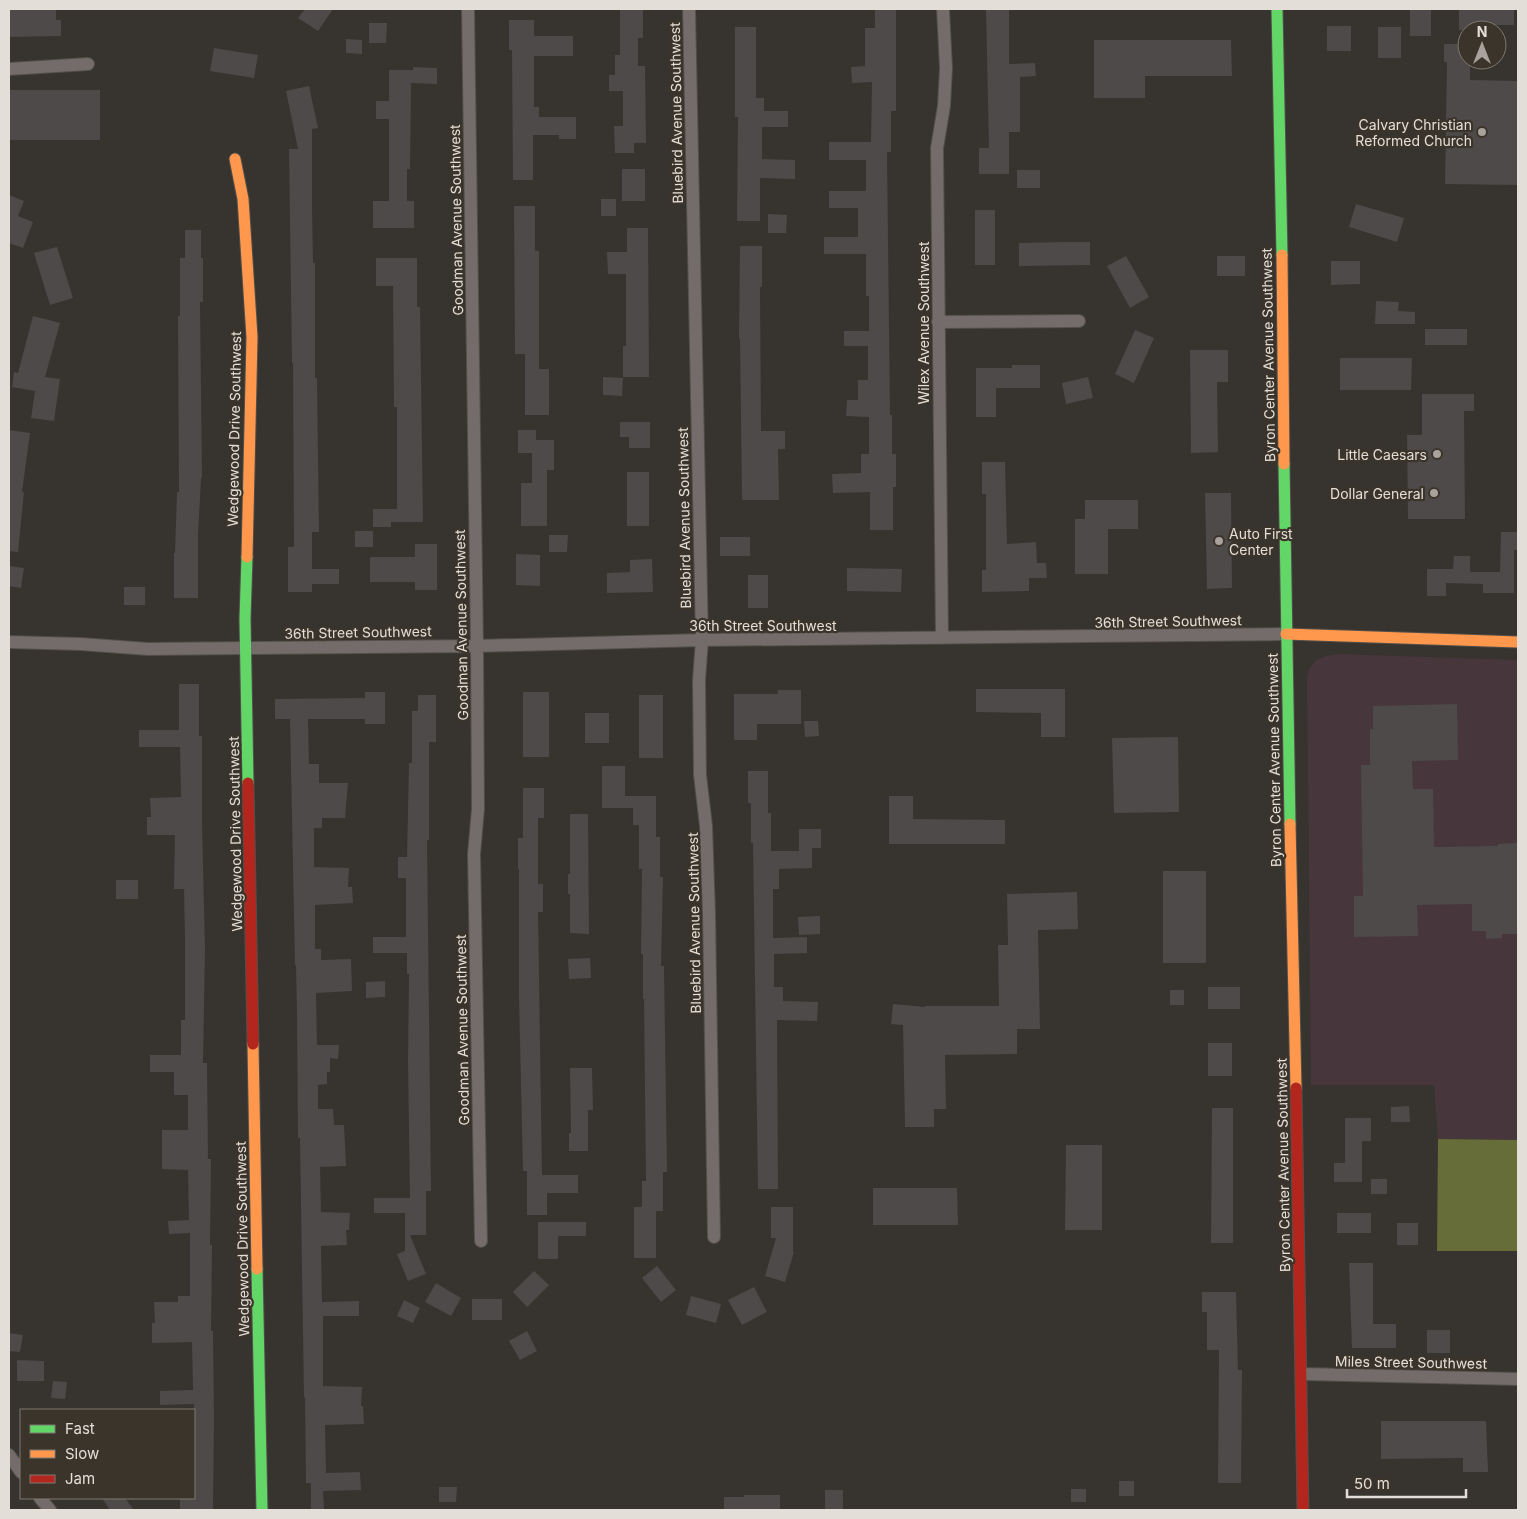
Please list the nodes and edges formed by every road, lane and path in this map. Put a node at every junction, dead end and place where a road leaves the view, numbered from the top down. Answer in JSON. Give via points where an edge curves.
{"nodes":[{"id":1,"x":468,"y":9,"type":"edge"},
{"id":2,"x":689,"y":9,"type":"edge"},
{"id":3,"x":943,"y":9,"type":"edge"},
{"id":4,"x":1277,"y":9,"type":"edge"},
{"id":5,"x":88,"y":64,"type":"dead end"},
{"id":6,"x":9,"y":69,"type":"edge"},
{"id":7,"x":235,"y":159,"type":"dead end"},
{"id":8,"x":1080,"y":321,"type":"dead end"},
{"id":9,"x":938,"y":322,"type":"junction"},
{"id":10,"x":1286,"y":634,"type":"junction"},
{"id":11,"x":942,"y":638,"type":"junction"},
{"id":12,"x":702,"y":640,"type":"junction"},
{"id":13,"x":9,"y":642,"type":"edge"},
{"id":14,"x":1518,"y":642,"type":"edge"},
{"id":15,"x":477,"y":646,"type":"junction"},
{"id":16,"x":246,"y":648,"type":"junction"},
{"id":17,"x":714,"y":1237,"type":"dead end"},
{"id":18,"x":481,"y":1241,"type":"dead end"},
{"id":19,"x":1303,"y":1374,"type":"junction"},
{"id":20,"x":1518,"y":1379,"type":"edge"},
{"id":21,"x":9,"y":1455,"type":"edge"},
{"id":22,"x":20,"y":1471,"type":"edge"},
{"id":23,"x":41,"y":1499,"type":"edge"},
{"id":24,"x":50,"y":1510,"type":"edge"},
{"id":25,"x":262,"y":1510,"type":"edge"},
{"id":26,"x":1304,"y":1510,"type":"edge"}],
"edges":[{"from":1,"to":15,"type":"street","name":"Goodman Avenue Southwest"},
{"from":2,"to":12,"type":"street","name":"Bluebird Avenue Southwest"},
{"from":3,"to":9,"type":"street","name":"Wilex Avenue Southwest","via":[[946,68],[937,148]]},
{"from":4,"to":10,"type":"street","name":"Byron Center Avenue Southwest"},
{"from":5,"to":6,"type":"street"},
{"from":7,"to":16,"type":"street","name":"Wedgewood Drive Southwest","via":[[243,199],[252,337]]},
{"from":8,"to":9,"type":"street"},
{"from":9,"to":11,"type":"street","name":"Wilex Avenue Southwest"},
{"from":10,"to":11,"type":"street","name":"36th Street Southwest"},
{"from":10,"to":14,"type":"street","name":"36th Street Southwest"},
{"from":10,"to":19,"type":"street","name":"Byron Center Avenue Southwest"},
{"from":11,"to":12,"type":"street","name":"36th Street Southwest"},
{"from":12,"to":15,"type":"street","name":"36th Street Southwest"},
{"from":12,"to":17,"type":"street","name":"Bluebird Avenue Southwest","via":[[700,775],[709,894]]},
{"from":13,"to":16,"type":"street","name":"36th Street Southwest","via":[[148,649]]},
{"from":15,"to":16,"type":"street","name":"36th Street Southwest"},
{"from":15,"to":18,"type":"street","name":"Goodman Avenue Southwest","via":[[478,809],[474,854]]},
{"from":16,"to":25,"type":"street","name":"Wedgewood Drive Southwest"},
{"from":19,"to":20,"type":"street","name":"Miles Street Southwest"},
{"from":19,"to":26,"type":"street","name":"Byron Center Avenue Southwest"},
{"from":21,"to":22,"type":"street"},
{"from":23,"to":24,"type":"street"}]}
